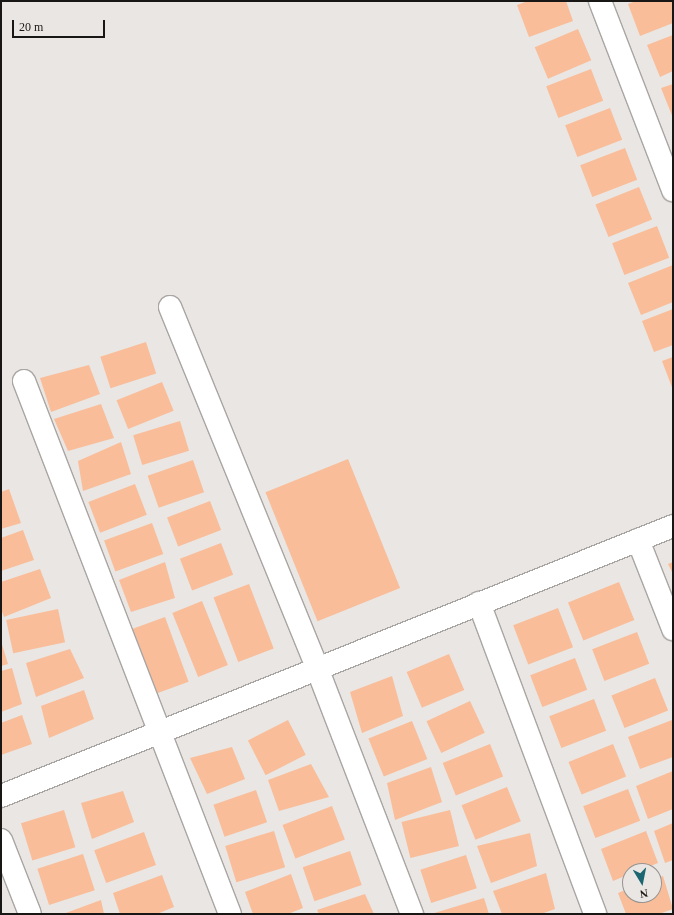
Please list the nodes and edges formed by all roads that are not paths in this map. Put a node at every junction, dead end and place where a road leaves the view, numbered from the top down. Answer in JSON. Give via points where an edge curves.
{"nodes":[{"id":1,"x":600,"y":1,"type":"edge"},
{"id":2,"x":673,"y":190,"type":"edge"},
{"id":3,"x":170,"y":307,"type":"dead end"},
{"id":4,"x":24,"y":381,"type":"dead end"},
{"id":5,"x":673,"y":526,"type":"edge"},
{"id":6,"x":638,"y":540,"type":"junction"},
{"id":7,"x":479,"y":603,"type":"junction"},
{"id":8,"x":673,"y":629,"type":"edge"},
{"id":9,"x":317,"y":668,"type":"junction"},
{"id":10,"x":159,"y":730,"type":"junction"},
{"id":11,"x":1,"y":796,"type":"edge"},
{"id":12,"x":1,"y":840,"type":"edge"},
{"id":13,"x":30,"y":914,"type":"edge"},
{"id":14,"x":230,"y":914,"type":"edge"},
{"id":15,"x":412,"y":914,"type":"edge"},
{"id":16,"x":595,"y":914,"type":"edge"}],
"edges":[{"from":1,"to":2,"type":"street"},
{"from":3,"to":9,"type":"street"},
{"from":4,"to":10,"type":"street"},
{"from":5,"to":6,"type":"street"},
{"from":6,"to":7,"type":"street"},
{"from":6,"to":8,"type":"street"},
{"from":7,"to":9,"type":"street"},
{"from":7,"to":16,"type":"street"},
{"from":9,"to":10,"type":"street"},
{"from":9,"to":15,"type":"street"},
{"from":10,"to":11,"type":"street"},
{"from":10,"to":14,"type":"street"},
{"from":12,"to":13,"type":"street"}]}
